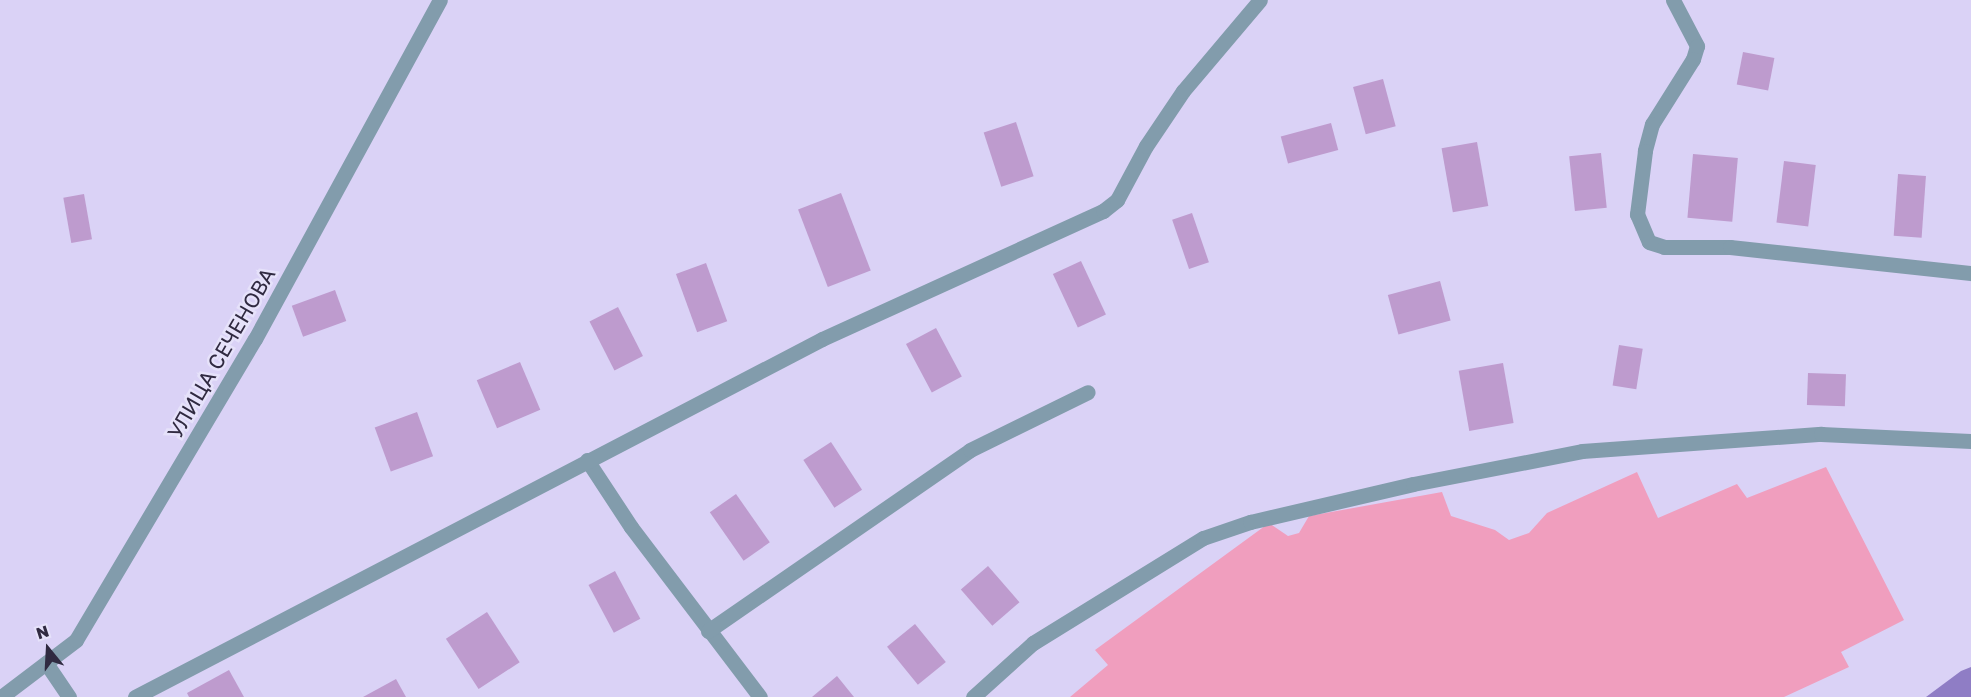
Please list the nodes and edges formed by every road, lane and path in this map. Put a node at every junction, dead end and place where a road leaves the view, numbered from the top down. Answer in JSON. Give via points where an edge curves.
{"nodes":[{"id":1,"x":440,"y":0,"type":"edge"},
{"id":2,"x":1260,"y":0,"type":"edge"},
{"id":3,"x":1673,"y":0,"type":"edge"},
{"id":4,"x":1971,"y":273,"type":"edge"},
{"id":5,"x":1088,"y":392,"type":"dead end"},
{"id":6,"x":1971,"y":441,"type":"edge"},
{"id":7,"x":587,"y":460,"type":"junction"},
{"id":8,"x":708,"y":631,"type":"junction"},
{"id":9,"x":46,"y":663,"type":"junction"},
{"id":10,"x":1,"y":697,"type":"edge"},
{"id":11,"x":69,"y":697,"type":"edge"},
{"id":12,"x":135,"y":697,"type":"edge"},
{"id":13,"x":760,"y":697,"type":"edge"},
{"id":14,"x":973,"y":697,"type":"edge"}],
"edges":[{"from":1,"to":9,"type":"street","name":"УЛИЦА СЕЧЕНОВА","via":[[231,380],[76,640]]},
{"from":2,"to":7,"type":"street","via":[[1183,91],[1146,146],[1118,200],[1103,211],[822,339]]},
{"from":3,"to":4,"type":"street","via":[[1697,46],[1693,59],[1652,124],[1645,151],[1637,214],[1649,242],[1664,247],[1730,248]]},
{"from":5,"to":8,"type":"street","via":[[970,450]]},
{"from":6,"to":14,"type":"street","via":[[1821,434],[1582,452],[1413,484],[1250,522],[1203,538],[1043,637]]},
{"from":7,"to":8,"type":"street"},
{"from":7,"to":12,"type":"street"},
{"from":8,"to":13,"type":"street"},
{"from":9,"to":10,"type":"street","name":"УЛИЦА СЕЧЕНОВА"},
{"from":9,"to":11,"type":"street"}]}
